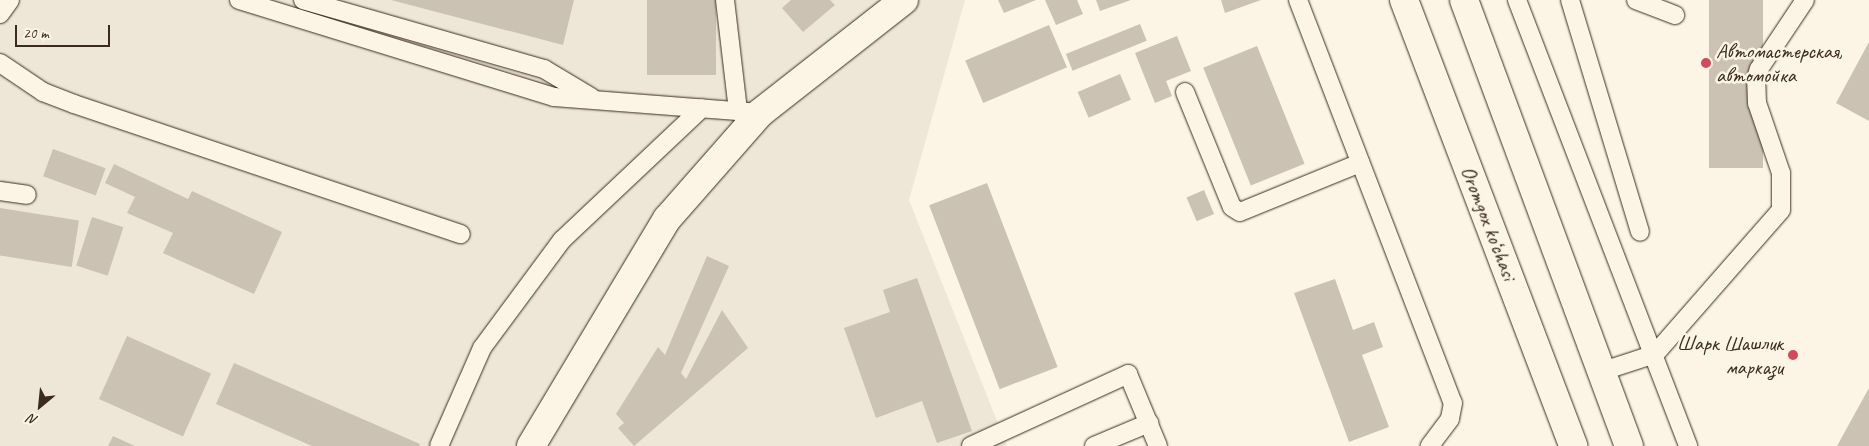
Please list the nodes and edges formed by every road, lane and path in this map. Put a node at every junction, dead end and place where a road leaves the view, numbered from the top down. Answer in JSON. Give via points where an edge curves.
{"nodes":[{"id":1,"x":10,"y":0,"type":"edge"},
{"id":2,"x":239,"y":0,"type":"edge"},
{"id":3,"x":303,"y":0,"type":"edge"},
{"id":4,"x":725,"y":0,"type":"edge"},
{"id":5,"x":904,"y":0,"type":"edge"},
{"id":6,"x":1298,"y":0,"type":"edge"},
{"id":7,"x":1404,"y":0,"type":"edge"},
{"id":8,"x":1464,"y":0,"type":"edge"},
{"id":9,"x":1517,"y":0,"type":"edge"},
{"id":10,"x":1570,"y":0,"type":"edge"},
{"id":11,"x":1636,"y":0,"type":"edge"},
{"id":12,"x":1805,"y":0,"type":"edge"},
{"id":13,"x":0,"y":14,"type":"edge"},
{"id":14,"x":1675,"y":15,"type":"dead end"},
{"id":15,"x":0,"y":63,"type":"edge"},
{"id":16,"x":1184,"y":92,"type":"dead end"},
{"id":17,"x":594,"y":98,"type":"junction"},
{"id":18,"x":702,"y":108,"type":"junction"},
{"id":19,"x":749,"y":112,"type":"junction"},
{"id":20,"x":1360,"y":163,"type":"junction"},
{"id":21,"x":0,"y":191,"type":"edge"},
{"id":22,"x":27,"y":195,"type":"dead end"},
{"id":23,"x":1640,"y":232,"type":"dead end"},
{"id":24,"x":461,"y":234,"type":"dead end"},
{"id":25,"x":1655,"y":354,"type":"junction"},
{"id":26,"x":1600,"y":372,"type":"junction"},
{"id":27,"x":1149,"y":423,"type":"junction"},
{"id":28,"x":439,"y":446,"type":"edge"},
{"id":29,"x":531,"y":446,"type":"edge"},
{"id":30,"x":971,"y":446,"type":"edge"},
{"id":31,"x":1094,"y":446,"type":"edge"},
{"id":32,"x":1158,"y":446,"type":"edge"},
{"id":33,"x":1430,"y":446,"type":"edge"},
{"id":34,"x":1573,"y":446,"type":"edge"},
{"id":35,"x":1629,"y":446,"type":"edge"},
{"id":36,"x":1688,"y":446,"type":"edge"}],
"edges":[{"from":1,"to":13,"type":"lane"},
{"from":2,"to":17,"type":"lane","via":[[554,97]]},
{"from":3,"to":17,"type":"lane","via":[[544,69]]},
{"from":4,"to":19,"type":"lane"},
{"from":5,"to":19,"type":"main road"},
{"from":6,"to":20,"type":"lane"},
{"from":7,"to":34,"type":"main road","name":"Oromgox ko‘chasi"},
{"from":8,"to":26,"type":"main road"},
{"from":9,"to":25,"type":"lane"},
{"from":10,"to":23,"type":"lane"},
{"from":11,"to":14,"type":"lane"},
{"from":12,"to":25,"type":"lane","via":[[1756,78],[1757,103],[1782,173],[1781,210]]},
{"from":15,"to":24,"type":"lane","via":[[43,92],[74,104]]},
{"from":16,"to":20,"type":"lane","via":[[1232,207],[1240,212]]},
{"from":17,"to":18,"type":"lane"},
{"from":18,"to":19,"type":"lane"},
{"from":18,"to":28,"type":"lane","via":[[562,240],[482,348]]},
{"from":19,"to":29,"type":"main road","via":[[666,218]]},
{"from":20,"to":33,"type":"lane","via":[[1453,403],[1450,419]]},
{"from":21,"to":22,"type":"lane"},
{"from":25,"to":26,"type":"lane"},
{"from":25,"to":36,"type":"lane"},
{"from":26,"to":35,"type":"main road"},
{"from":27,"to":30,"type":"lane","via":[[1128,374]]},
{"from":27,"to":31,"type":"lane"},
{"from":27,"to":32,"type":"lane"}]}
